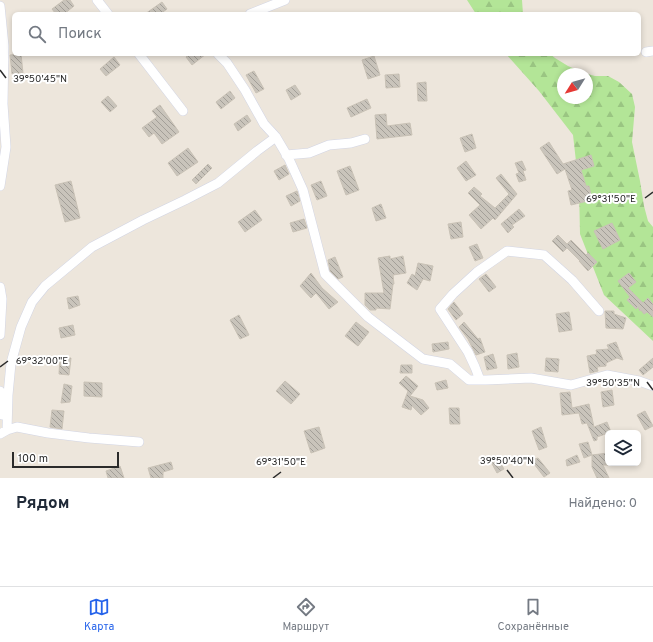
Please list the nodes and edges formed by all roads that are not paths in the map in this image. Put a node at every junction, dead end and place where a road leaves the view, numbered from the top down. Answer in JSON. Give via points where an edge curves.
{"nodes":[{"id":1,"x":97,"y":0,"type":"edge"},
{"id":2,"x":285,"y":0,"type":"edge"},
{"id":3,"x":0,"y":6,"type":"edge"},
{"id":4,"x":106,"y":12,"type":"edge"},
{"id":5,"x":255,"y":12,"type":"edge"},
{"id":6,"x":141,"y":56,"type":"edge"},
{"id":7,"x":220,"y":56,"type":"edge"},
{"id":8,"x":183,"y":111,"type":"dead end"},
{"id":9,"x":276,"y":137,"type":"junction"},
{"id":10,"x":365,"y":139,"type":"dead end"},
{"id":11,"x":286,"y":155,"type":"junction"},
{"id":12,"x":0,"y":186,"type":"edge"},
{"id":13,"x":0,"y":287,"type":"edge"},
{"id":14,"x":599,"y":311,"type":"dead end"},
{"id":15,"x":0,"y":335,"type":"edge"},
{"id":16,"x":480,"y":380,"type":"junction"},
{"id":17,"x":653,"y":386,"type":"edge"},
{"id":18,"x":0,"y":391,"type":"edge"},
{"id":19,"x":3,"y":432,"type":"edge"},
{"id":20,"x":139,"y":442,"type":"dead end"}],
"edges":[{"from":1,"to":4,"type":"street"},
{"from":2,"to":5,"type":"street"},
{"from":3,"to":12,"type":"street","via":[[4,46],[6,147]]},
{"from":6,"to":8,"type":"street"},
{"from":7,"to":9,"type":"street","via":[[245,90],[264,124]]},
{"from":9,"to":11,"type":"street"},
{"from":9,"to":19,"type":"street","via":[[218,183],[92,247],[46,286],[32,302],[21,327],[11,363]]},
{"from":10,"to":11,"type":"street","via":[[330,145],[310,153]]},
{"from":11,"to":16,"type":"street","via":[[303,190],[325,274],[368,317],[423,360],[450,364],[469,380]]},
{"from":13,"to":15,"type":"street"},
{"from":14,"to":16,"type":"street","via":[[572,280],[544,255],[507,251],[477,272],[440,310],[468,352]]},
{"from":16,"to":17,"type":"street","via":[[531,378],[571,385],[607,375]]},
{"from":18,"to":19,"type":"street"},
{"from":19,"to":20,"type":"street","via":[[17,427],[48,433]]}]}
